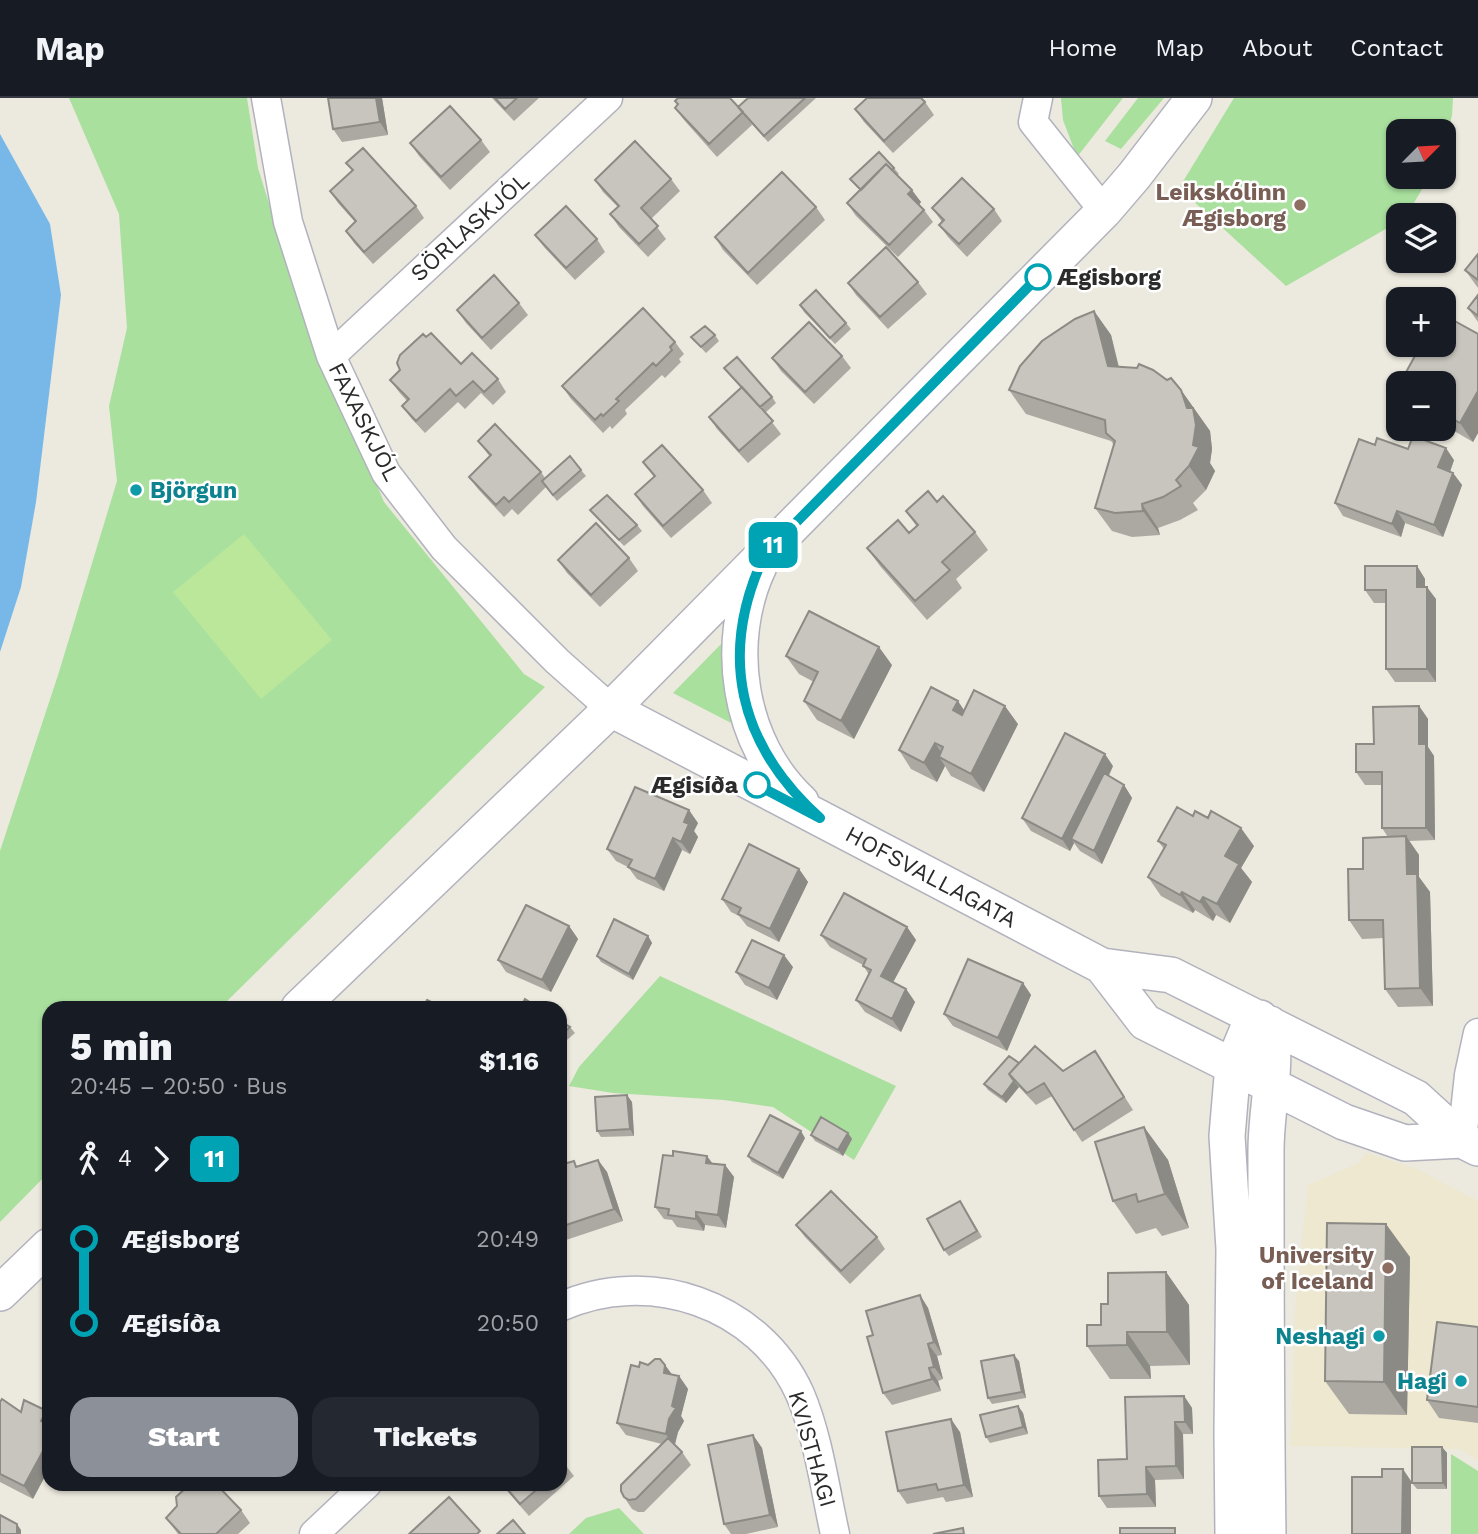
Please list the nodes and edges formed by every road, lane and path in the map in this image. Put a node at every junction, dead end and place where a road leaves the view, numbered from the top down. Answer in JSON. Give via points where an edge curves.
{"nodes":[{"id":1,"x":266,"y":98,"type":"edge"},
{"id":2,"x":608,"y":98,"type":"edge"},
{"id":3,"x":1038,"y":98,"type":"edge"},
{"id":4,"x":1194,"y":98,"type":"edge"},
{"id":5,"x":1104,"y":211,"type":"junction"},
{"id":6,"x":331,"y":356,"type":"junction"},
{"id":7,"x":765,"y":554,"type":"junction"},
{"id":8,"x":611,"y":709,"type":"junction"},
{"id":9,"x":820,"y":818,"type":"junction"},
{"id":10,"x":1102,"y":966,"type":"junction"},
{"id":11,"x":306,"y":1001,"type":"edge"},
{"id":12,"x":1265,"y":1021,"type":"junction"},
{"id":13,"x":1478,"y":1032,"type":"edge"},
{"id":14,"x":1233,"y":1065,"type":"junction"},
{"id":15,"x":1272,"y":1084,"type":"junction"},
{"id":16,"x":1470,"y":1144,"type":"edge"},
{"id":17,"x":42,"y":1253,"type":"edge"},
{"id":18,"x":0,"y":1293,"type":"edge"},
{"id":19,"x":567,"y":1305,"type":"edge"},
{"id":20,"x":360,"y":1491,"type":"edge"},
{"id":21,"x":314,"y":1534,"type":"edge"},
{"id":22,"x":835,"y":1534,"type":"edge"},
{"id":23,"x":1233,"y":1534,"type":"edge"},
{"id":24,"x":1268,"y":1534,"type":"edge"}],
"edges":[{"from":1,"to":6,"type":"street","name":"FAXASKJÓL","via":[[288,222]]},
{"from":2,"to":6,"type":"street","name":"SÖRLASKJÓL"},
{"from":3,"to":5,"type":"street","via":[[1033,122]]},
{"from":4,"to":5,"type":"street"},
{"from":5,"to":7,"type":"street"},
{"from":6,"to":8,"type":"street","name":"FAXASKJÓL","via":[[386,473],[444,548]]},
{"from":7,"to":8,"type":"street"},
{"from":7,"to":9,"type":"street","via":[[742,620],[743,689],[759,742],[775,771]]},
{"from":8,"to":9,"type":"street","name":"HOFSVALLAGATA"},
{"from":8,"to":11,"type":"street"},
{"from":9,"to":10,"type":"street","name":"HOFSVALLAGATA"},
{"from":10,"to":12,"type":"street","name":"HOFSVALLAGATA","via":[[1171,975]]},
{"from":10,"to":14,"type":"street","name":"HOFSVALLAGATA","via":[[1145,1022]]},
{"from":12,"to":14,"type":"street","via":[[1248,1028]]},
{"from":12,"to":15,"type":"street","via":[[1274,1047]]},
{"from":12,"to":16,"type":"street","name":"HOFSVALLAGATA","via":[[1416,1098]]},
{"from":13,"to":16,"type":"street","via":[[1469,1074]]},
{"from":14,"to":15,"type":"street","name":"HOFSVALLAGATA"},
{"from":14,"to":23,"type":"street","via":[[1227,1136],[1234,1250]]},
{"from":15,"to":16,"type":"street","name":"HOFSVALLAGATA","via":[[1344,1122],[1405,1143]]},
{"from":15,"to":24,"type":"street","via":[[1266,1142]]},
{"from":17,"to":18,"type":"street"},
{"from":19,"to":22,"type":"street","name":"KVISTHAGI","via":[[622,1290],[672,1293],[719,1310],[758,1337],[789,1374],[800,1396]]},
{"from":20,"to":21,"type":"street"}]}
